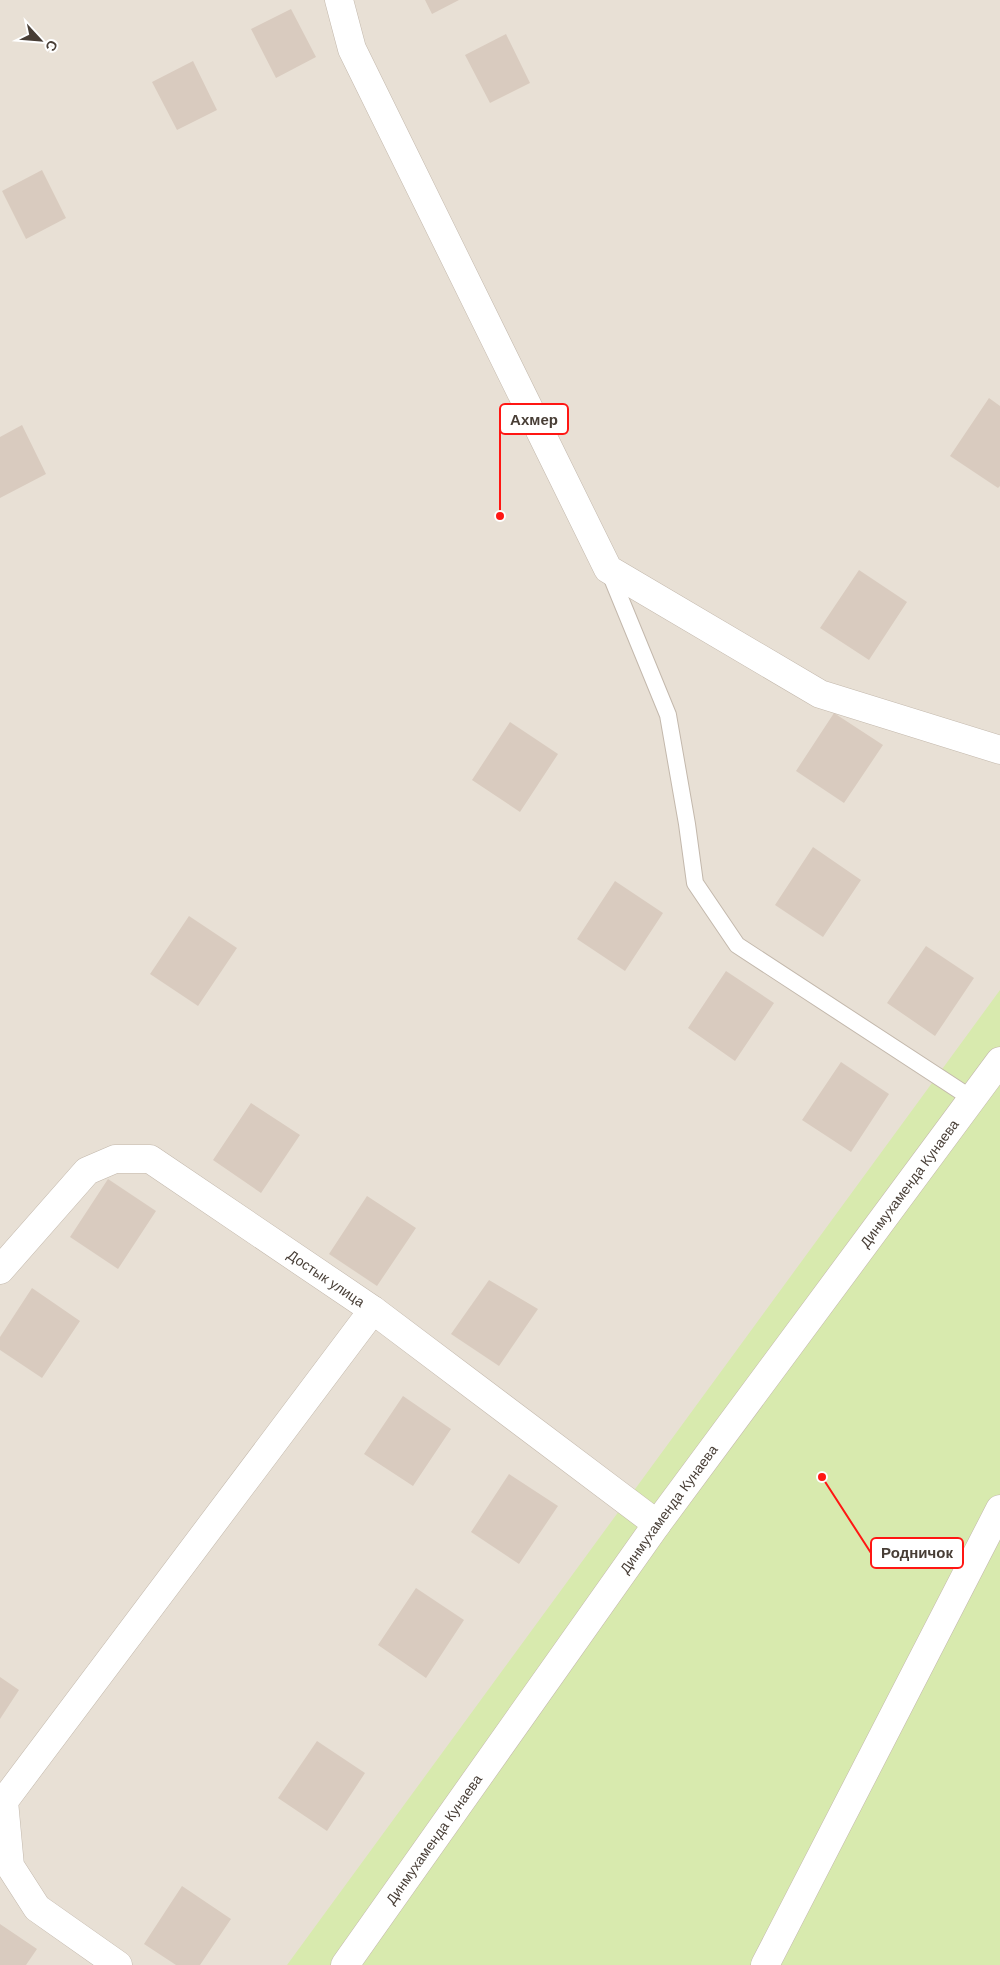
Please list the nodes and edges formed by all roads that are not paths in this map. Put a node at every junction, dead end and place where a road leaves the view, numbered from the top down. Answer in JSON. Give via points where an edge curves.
{"nodes":[{"id":1,"x":339,"y":0,"type":"edge"},
{"id":2,"x":608,"y":569,"type":"junction"},
{"id":3,"x":1000,"y":750,"type":"edge"},
{"id":4,"x":1000,"y":1061,"type":"edge"},
{"id":5,"x":971,"y":1098,"type":"junction"},
{"id":6,"x":0,"y":1270,"type":"edge"},
{"id":7,"x":373,"y":1310,"type":"junction"},
{"id":8,"x":1000,"y":1509,"type":"edge"},
{"id":9,"x":657,"y":1524,"type":"junction"},
{"id":10,"x":354,"y":1962,"type":"edge"},
{"id":11,"x":118,"y":1965,"type":"edge"},
{"id":12,"x":765,"y":1965,"type":"edge"}],
"edges":[{"from":1,"to":2,"type":"street","via":[[352,49]]},
{"from":2,"to":3,"type":"street","via":[[820,694]]},
{"from":2,"to":5,"type":"lane","via":[[668,714],[695,883],[737,945]]},
{"from":4,"to":5,"type":"street","name":"Динмухаменда Кунаева"},
{"from":5,"to":9,"type":"street","name":"Динмухаменда Кунаева"},
{"from":6,"to":7,"type":"street","name":"Достык улица","via":[[87,1171],[115,1159],[150,1159]]},
{"from":7,"to":9,"type":"street","name":"Достык улица"},
{"from":7,"to":11,"type":"street","via":[[4,1801],[10,1866],[37,1908]]},
{"from":8,"to":12,"type":"street"},
{"from":9,"to":10,"type":"street","name":"Динмухаменда Кунаева"}]}
